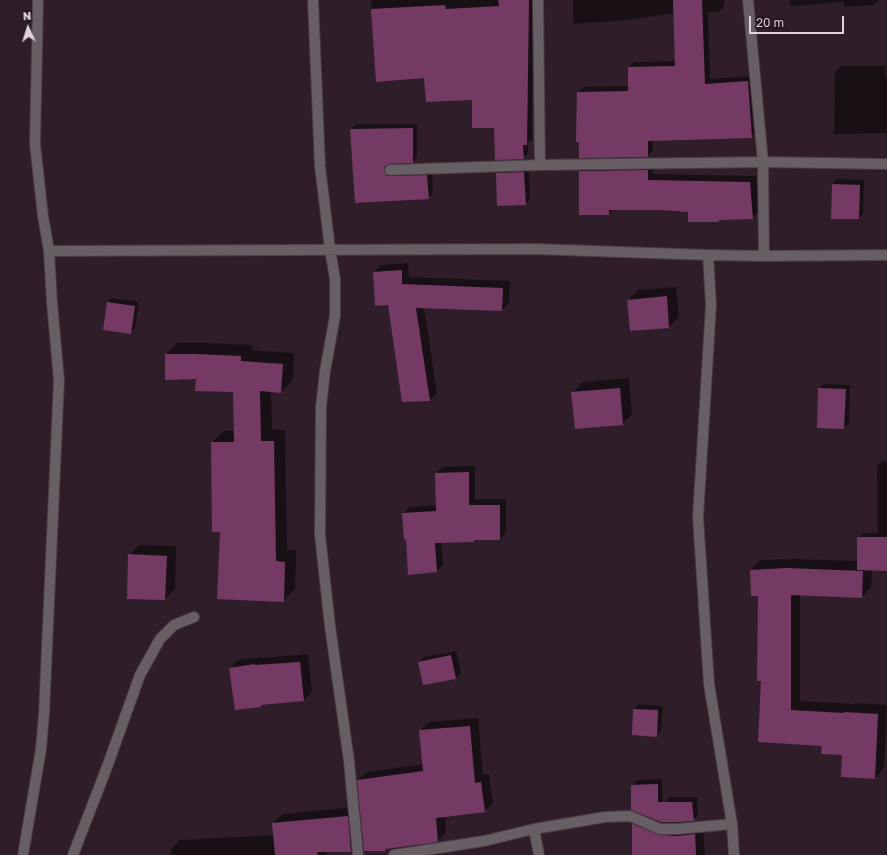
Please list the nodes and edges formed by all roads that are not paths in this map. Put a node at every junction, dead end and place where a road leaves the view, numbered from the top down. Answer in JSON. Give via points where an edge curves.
{"nodes":[{"id":1,"x":38,"y":0,"type":"edge"},
{"id":2,"x":312,"y":0,"type":"edge"},
{"id":3,"x":538,"y":0,"type":"edge"},
{"id":4,"x":748,"y":0,"type":"edge"},
{"id":5,"x":763,"y":162,"type":"junction"},
{"id":6,"x":887,"y":164,"type":"edge"},
{"id":7,"x":540,"y":165,"type":"junction"},
{"id":8,"x":390,"y":170,"type":"dead end"},
{"id":9,"x":330,"y":249,"type":"junction"},
{"id":10,"x":49,"y":251,"type":"junction"},
{"id":11,"x":708,"y":255,"type":"junction"},
{"id":12,"x":887,"y":255,"type":"edge"},
{"id":13,"x":764,"y":256,"type":"junction"},
{"id":14,"x":194,"y":617,"type":"dead end"},
{"id":15,"x":732,"y":824,"type":"junction"},
{"id":16,"x":534,"y":829,"type":"junction"},
{"id":17,"x":23,"y":855,"type":"edge"},
{"id":18,"x":73,"y":855,"type":"edge"},
{"id":19,"x":358,"y":855,"type":"edge"},
{"id":20,"x":394,"y":855,"type":"edge"},
{"id":21,"x":539,"y":855,"type":"edge"},
{"id":22,"x":734,"y":855,"type":"edge"}],
"edges":[{"from":1,"to":10,"type":"street","via":[[35,144]]},
{"from":2,"to":9,"type":"street","via":[[320,166]]},
{"from":3,"to":7,"type":"street"},
{"from":4,"to":5,"type":"street"},
{"from":5,"to":6,"type":"street"},
{"from":5,"to":7,"type":"street"},
{"from":5,"to":13,"type":"street"},
{"from":7,"to":8,"type":"street"},
{"from":9,"to":10,"type":"street"},
{"from":9,"to":11,"type":"street","via":[[535,249]]},
{"from":9,"to":19,"type":"street","via":[[335,279],[335,316],[321,407],[320,535],[349,761]]},
{"from":10,"to":17,"type":"street","via":[[59,380],[44,714],[41,749]]},
{"from":11,"to":13,"type":"street"},
{"from":11,"to":15,"type":"street","via":[[711,305],[698,517],[709,684]]},
{"from":12,"to":13,"type":"street"},
{"from":14,"to":18,"type":"street","via":[[174,625],[160,639],[140,675]]},
{"from":15,"to":16,"type":"street","via":[[660,829],[630,816],[617,816]]},
{"from":15,"to":22,"type":"street"},
{"from":16,"to":20,"type":"street","via":[[484,841]]},
{"from":16,"to":21,"type":"street"}]}
